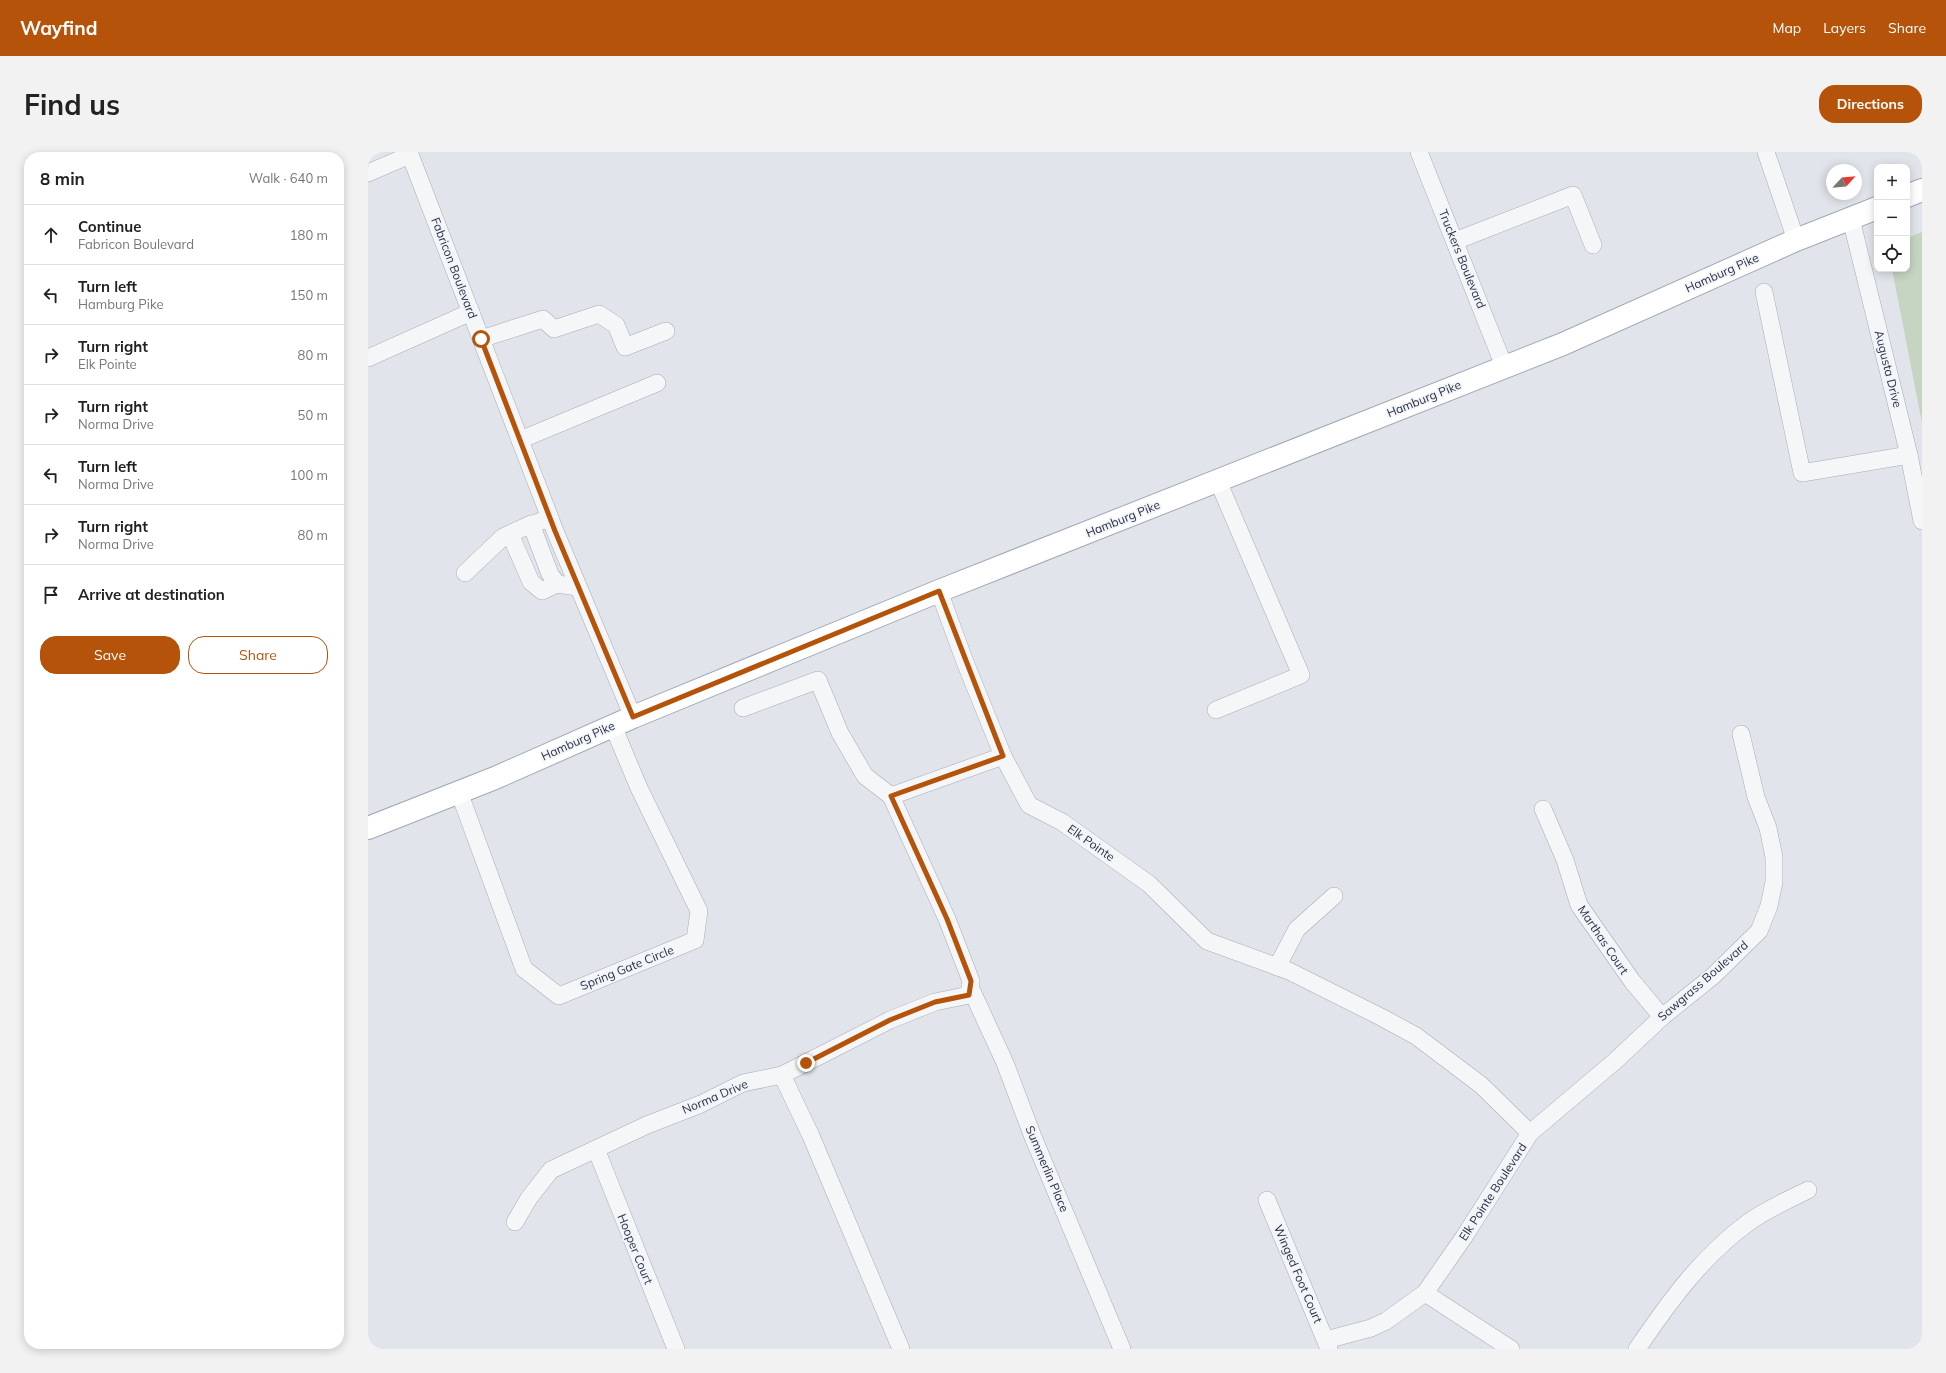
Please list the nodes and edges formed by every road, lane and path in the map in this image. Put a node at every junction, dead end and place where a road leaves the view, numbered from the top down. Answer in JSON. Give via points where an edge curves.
{"nodes":[{"id":1,"x":1419,"y":152,"type":"edge"},
{"id":2,"x":1766,"y":152,"type":"edge"},
{"id":3,"x":410,"y":153,"type":"edge"},
{"id":4,"x":368,"y":173,"type":"edge"},
{"id":5,"x":1922,"y":190,"type":"edge"},
{"id":6,"x":1910,"y":195,"type":"edge"},
{"id":7,"x":1874,"y":209,"type":"edge"},
{"id":8,"x":1851,"y":219,"type":"junction"},
{"id":9,"x":1796,"y":240,"type":"junction"},
{"id":10,"x":1455,"y":241,"type":"junction"},
{"id":11,"x":1593,"y":246,"type":"dead end"},
{"id":12,"x":1764,"y":292,"type":"dead end"},
{"id":13,"x":471,"y":312,"type":"junction"},
{"id":14,"x":666,"y":331,"type":"dead end"},
{"id":15,"x":481,"y":339,"type":"junction"},
{"id":16,"x":368,"y":358,"type":"edge"},
{"id":17,"x":1504,"y":366,"type":"junction"},
{"id":18,"x":657,"y":383,"type":"dead end"},
{"id":19,"x":520,"y":440,"type":"junction"},
{"id":20,"x":1908,"y":456,"type":"junction"},
{"id":21,"x":1218,"y":481,"type":"junction"},
{"id":22,"x":550,"y":518,"type":"junction"},
{"id":23,"x":1922,"y":521,"type":"edge"},
{"id":24,"x":531,"y":524,"type":"junction"},
{"id":25,"x":510,"y":534,"type":"junction"},
{"id":26,"x":465,"y":573,"type":"dead end"},
{"id":27,"x":557,"y":584,"type":"junction"},
{"id":28,"x":578,"y":587,"type":"junction"},
{"id":29,"x":939,"y":591,"type":"junction"},
{"id":30,"x":743,"y":708,"type":"dead end"},
{"id":31,"x":1216,"y":710,"type":"dead end"},
{"id":32,"x":633,"y":717,"type":"junction"},
{"id":33,"x":613,"y":726,"type":"junction"},
{"id":34,"x":1741,"y":734,"type":"dead end"},
{"id":35,"x":1003,"y":756,"type":"junction"},
{"id":36,"x":459,"y":792,"type":"junction"},
{"id":37,"x":891,"y":796,"type":"junction"},
{"id":38,"x":1543,"y":809,"type":"dead end"},
{"id":39,"x":368,"y":828,"type":"edge"},
{"id":40,"x":1334,"y":896,"type":"dead end"},
{"id":41,"x":1277,"y":967,"type":"junction"},
{"id":42,"x":971,"y":989,"type":"junction"},
{"id":43,"x":1347,"y":1000,"type":"joint"},
{"id":44,"x":1662,"y":1017,"type":"junction"},
{"id":45,"x":782,"y":1075,"type":"junction"},
{"id":46,"x":1530,"y":1133,"type":"junction"},
{"id":47,"x":596,"y":1149,"type":"junction"},
{"id":48,"x":1808,"y":1190,"type":"dead end"},
{"id":49,"x":1267,"y":1200,"type":"dead end"},
{"id":50,"x":514,"y":1222,"type":"dead end"},
{"id":51,"x":1425,"y":1294,"type":"junction"},
{"id":52,"x":1328,"y":1345,"type":"edge"},
{"id":53,"x":676,"y":1349,"type":"edge"},
{"id":54,"x":901,"y":1349,"type":"edge"},
{"id":55,"x":1122,"y":1349,"type":"edge"},
{"id":56,"x":1511,"y":1349,"type":"edge"},
{"id":57,"x":1637,"y":1349,"type":"edge"}],
"edges":[{"from":1,"to":10,"type":"street","name":"Truckers Boulevard"},
{"from":2,"to":9,"type":"street"},
{"from":3,"to":4,"type":"street"},
{"from":3,"to":13,"type":"street","name":"Fabricon Boulevard"},
{"from":5,"to":6,"type":"main road"},
{"from":7,"to":8,"type":"main road","name":"Hamburg Pike"},
{"from":8,"to":9,"type":"main road","name":"Hamburg Pike"},
{"from":8,"to":20,"type":"street","name":"Augusta Drive"},
{"from":9,"to":17,"type":"main road","name":"Hamburg Pike","via":[[1563,344]]},
{"from":10,"to":11,"type":"street","via":[[1573,195]]},
{"from":10,"to":17,"type":"street","name":"Truckers Boulevard"},
{"from":12,"to":20,"type":"street","via":[[1802,473]]},
{"from":13,"to":15,"type":"street","name":"Fabricon Boulevard"},
{"from":13,"to":16,"type":"street"},
{"from":14,"to":15,"type":"street","via":[[625,347],[616,325],[599,314],[554,329],[543,319]]},
{"from":15,"to":19,"type":"street","name":"Fabricon Boulevard"},
{"from":17,"to":21,"type":"main road","name":"Hamburg Pike"},
{"from":18,"to":19,"type":"street"},
{"from":19,"to":22,"type":"street","name":"Fabricon Boulevard"},
{"from":20,"to":23,"type":"street","name":"Augusta Drive"},
{"from":21,"to":29,"type":"main road","name":"Hamburg Pike"},
{"from":21,"to":31,"type":"street","via":[[1301,674]]},
{"from":22,"to":24,"type":"street"},
{"from":22,"to":28,"type":"street","name":"Fabricon Boulevard"},
{"from":24,"to":25,"type":"street"},
{"from":24,"to":27,"type":"street","via":[[550,574]]},
{"from":25,"to":26,"type":"street"},
{"from":25,"to":27,"type":"street","via":[[531,582],[542,591]]},
{"from":27,"to":28,"type":"street"},
{"from":28,"to":32,"type":"street","name":"Fabricon Boulevard"},
{"from":29,"to":32,"type":"main road","name":"Hamburg Pike"},
{"from":29,"to":35,"type":"street","name":"Elk Pointe"},
{"from":30,"to":37,"type":"street","via":[[818,680],[840,733],[865,776]]},
{"from":32,"to":33,"type":"main road","name":"Hamburg Pike"},
{"from":33,"to":36,"type":"main road","name":"Hamburg Pike"},
{"from":33,"to":36,"type":"street","name":"Spring Gate Circle","via":[[639,788],[699,911],[695,940],[658,956],[558,996],[524,969]]},
{"from":34,"to":44,"type":"street","name":"Sawgrass Boulevard","via":[[1774,857],[1774,882],[1769,906],[1759,931],[1713,976]]},
{"from":35,"to":37,"type":"street"},
{"from":35,"to":41,"type":"street","name":"Elk Pointe","via":[[1029,805],[1062,822],[1150,884],[1207,941]]},
{"from":36,"to":39,"type":"main road","name":"Hamburg Pike"},
{"from":37,"to":42,"type":"street","via":[[947,919],[971,981]]},
{"from":38,"to":44,"type":"street","name":"Marthas Court","via":[[1565,860],[1578,905],[1632,981]]},
{"from":40,"to":41,"type":"street","via":[[1297,929]]},
{"from":41,"to":43,"type":"street","name":"Elk Pointe"},
{"from":42,"to":45,"type":"street","name":"Norma Drive","via":[[969,995],[935,1002],[890,1020]]},
{"from":42,"to":55,"type":"street","name":"Summerlin Place","via":[[1005,1063]]},
{"from":43,"to":46,"type":"street","name":"Elk Pointe Boulevard","via":[[1416,1036],[1481,1085]]},
{"from":44,"to":46,"type":"street","name":"Sawgrass Boulevard","via":[[1614,1062]]},
{"from":45,"to":47,"type":"street","name":"Norma Drive","via":[[743,1084]]},
{"from":45,"to":54,"type":"street","via":[[811,1136]]},
{"from":46,"to":51,"type":"street","name":"Elk Pointe Boulevard"},
{"from":47,"to":50,"type":"street","name":"Norma Drive","via":[[571,1163],[551,1170]]},
{"from":47,"to":53,"type":"street","name":"Hooper Court"},
{"from":48,"to":57,"type":"street","via":[[1749,1222],[1698,1267],[1670,1301]]},
{"from":49,"to":52,"type":"street","name":"Winged Foot Court"},
{"from":51,"to":52,"type":"street","via":[[1386,1321]]},
{"from":51,"to":56,"type":"street"}]}
